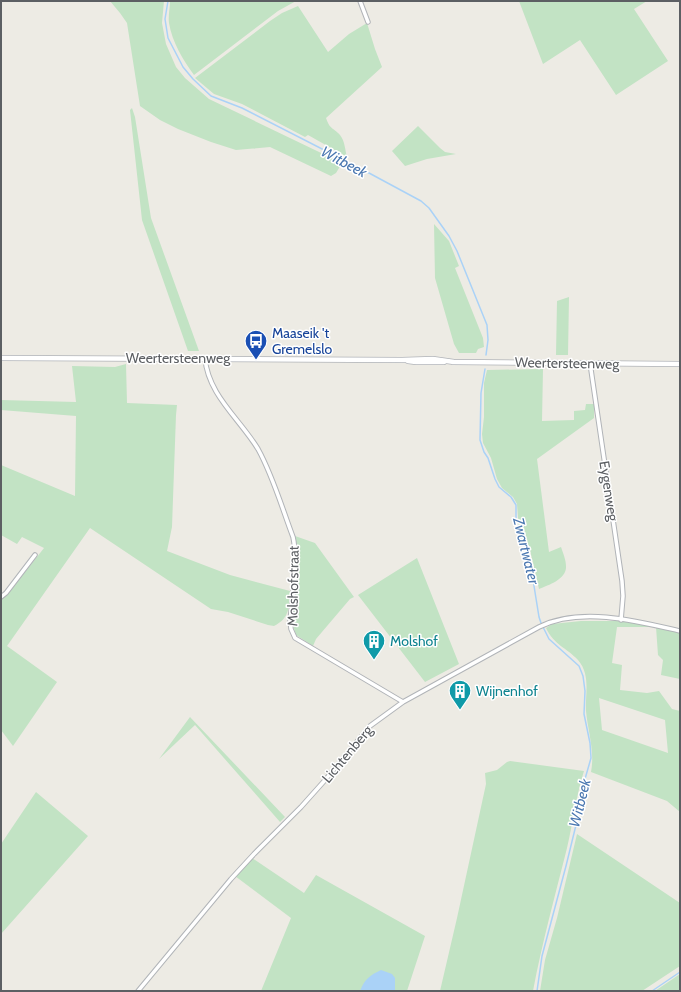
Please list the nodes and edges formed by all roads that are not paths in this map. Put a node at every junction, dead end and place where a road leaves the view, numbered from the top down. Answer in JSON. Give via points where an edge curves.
{"nodes":[{"id":1,"x":360,"y":1,"type":"edge"},
{"id":2,"x":368,"y":22,"type":"dead end"},
{"id":3,"x":1,"y":358,"type":"edge"},
{"id":4,"x":205,"y":358,"type":"junction"},
{"id":5,"x":590,"y":363,"type":"junction"},
{"id":6,"x":680,"y":364,"type":"edge"},
{"id":7,"x":35,"y":555,"type":"dead end"},
{"id":8,"x":1,"y":597,"type":"edge"},
{"id":9,"x":621,"y":620,"type":"junction"},
{"id":10,"x":680,"y":631,"type":"edge"},
{"id":11,"x":402,"y":702,"type":"junction"},
{"id":12,"x":138,"y":991,"type":"edge"}],
"edges":[{"from":1,"to":2,"type":"street"},
{"from":3,"to":4,"type":"main road","name":"Weertersteenweg"},
{"from":4,"to":5,"type":"main road","name":"Weertersteenweg"},
{"from":4,"to":11,"type":"street","name":"Molshofstraat","via":[[207,370],[219,397],[265,462],[293,537],[295,556],[290,620],[295,638]]},
{"from":5,"to":6,"type":"main road","name":"Weertersteenweg"},
{"from":5,"to":9,"type":"street","name":"Eygenweg","via":[[622,581]]},
{"from":7,"to":8,"type":"street"},
{"from":9,"to":10,"type":"street","name":"Lichtenberg"},
{"from":9,"to":11,"type":"street","name":"Lichtenberg","via":[[572,617],[548,622]]},
{"from":11,"to":12,"type":"street","name":"Lichtenberg","via":[[370,726],[302,807],[231,879]]}]}
